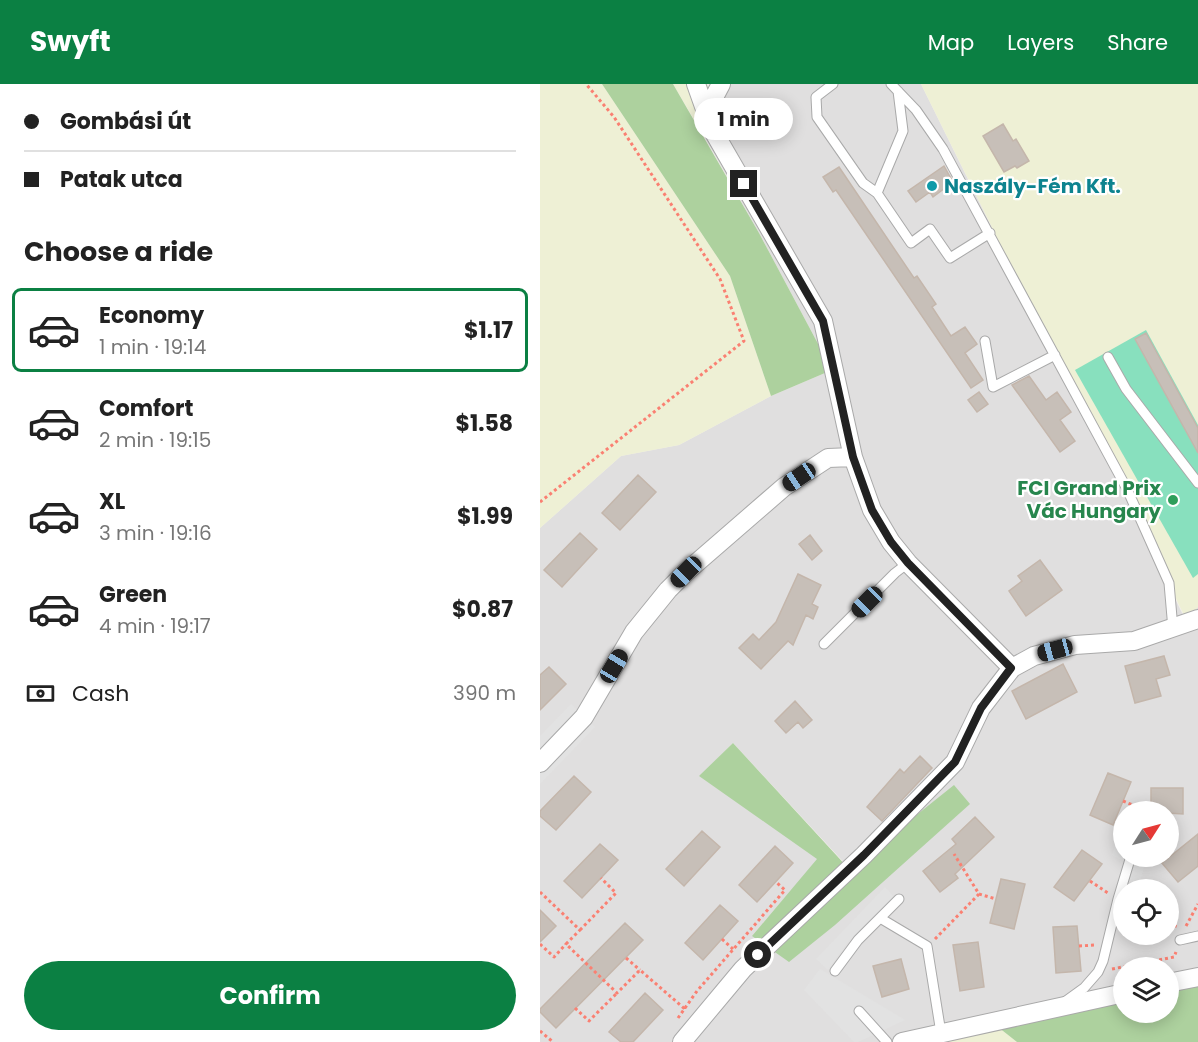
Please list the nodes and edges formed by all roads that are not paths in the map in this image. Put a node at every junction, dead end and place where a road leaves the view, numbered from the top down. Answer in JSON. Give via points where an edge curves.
{"nodes":[{"id":1,"x":696,"y":84,"type":"edge"},
{"id":2,"x":721,"y":84,"type":"edge"},
{"id":3,"x":833,"y":84,"type":"edge"},
{"id":4,"x":894,"y":87,"type":"edge"},
{"id":5,"x":712,"y":129,"type":"junction"},
{"id":6,"x":877,"y":193,"type":"junction"},
{"id":7,"x":990,"y":233,"type":"junction"},
{"id":8,"x":984,"y":341,"type":"dead end"},
{"id":9,"x":1054,"y":355,"type":"junction"},
{"id":10,"x":1108,"y":357,"type":"dead end"},
{"id":11,"x":853,"y":457,"type":"junction"},
{"id":12,"x":1198,"y":483,"type":"edge"},
{"id":13,"x":908,"y":563,"type":"junction"},
{"id":14,"x":1198,"y":619,"type":"edge"},
{"id":15,"x":1173,"y":629,"type":"junction"},
{"id":16,"x":824,"y":644,"type":"dead end"},
{"id":17,"x":1011,"y":668,"type":"junction"},
{"id":18,"x":540,"y":763,"type":"edge"},
{"id":19,"x":1128,"y":867,"type":"edge"},
{"id":20,"x":899,"y":899,"type":"dead end"},
{"id":21,"x":880,"y":918,"type":"junction"},
{"id":22,"x":1198,"y":936,"type":"edge"},
{"id":23,"x":1180,"y":940,"type":"road end"},
{"id":24,"x":835,"y":971,"type":"dead end"},
{"id":25,"x":1198,"y":977,"type":"edge"},
{"id":26,"x":1179,"y":981,"type":"edge"},
{"id":27,"x":1113,"y":995,"type":"edge"},
{"id":28,"x":1057,"y":1008,"type":"junction"},
{"id":29,"x":859,"y":1011,"type":"dead end"},
{"id":30,"x":941,"y":1033,"type":"junction"},
{"id":31,"x":682,"y":1042,"type":"edge"},
{"id":32,"x":887,"y":1042,"type":"edge"},
{"id":33,"x":902,"y":1042,"type":"edge"}],
"edges":[{"from":1,"to":5,"type":"street"},
{"from":2,"to":5,"type":"street","via":[[711,103]]},
{"from":3,"to":6,"type":"lane","via":[[816,97],[817,117],[863,183]]},
{"from":4,"to":6,"type":"lane","via":[[903,131]]},
{"from":4,"to":7,"type":"lane","via":[[943,149]]},
{"from":5,"to":11,"type":"street","via":[[823,321]]},
{"from":6,"to":7,"type":"lane","via":[[911,243],[930,230],[950,258]]},
{"from":7,"to":9,"type":"lane"},
{"from":8,"to":9,"type":"lane","via":[[993,387]]},
{"from":9,"to":15,"type":"lane","via":[[1127,489],[1169,583]]},
{"from":10,"to":12,"type":"lane","via":[[1126,389]]},
{"from":11,"to":13,"type":"street","via":[[872,510]]},
{"from":11,"to":18,"type":"street","via":[[828,458],[784,487],[686,572],[634,632],[584,717]]},
{"from":13,"to":16,"type":"lane"},
{"from":13,"to":17,"type":"street"},
{"from":14,"to":15,"type":"street"},
{"from":15,"to":17,"type":"street","via":[[1134,641],[1075,645],[1034,656]]},
{"from":17,"to":31,"type":"street","via":[[981,708],[955,762],[743,969]]},
{"from":19,"to":28,"type":"lane","via":[[1098,972]]},
{"from":20,"to":21,"type":"lane"},
{"from":21,"to":24,"type":"lane"},
{"from":21,"to":30,"type":"lane","via":[[927,946]]},
{"from":22,"to":23,"type":"lane"},
{"from":25,"to":26,"type":"street"},
{"from":27,"to":28,"type":"street"},
{"from":28,"to":30,"type":"street"},
{"from":29,"to":32,"type":"lane"},
{"from":30,"to":33,"type":"street"}]}
